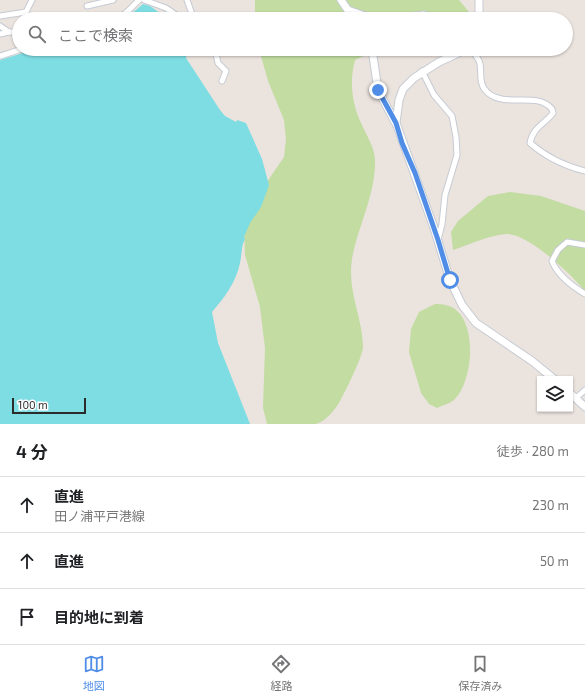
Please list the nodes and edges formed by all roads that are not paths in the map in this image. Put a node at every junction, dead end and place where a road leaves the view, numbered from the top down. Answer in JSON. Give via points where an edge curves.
{"nodes":[{"id":1,"x":32,"y":0,"type":"edge"},
{"id":2,"x":113,"y":0,"type":"edge"},
{"id":3,"x":139,"y":0,"type":"edge"},
{"id":4,"x":144,"y":0,"type":"edge"},
{"id":5,"x":187,"y":0,"type":"edge"},
{"id":6,"x":341,"y":0,"type":"edge"},
{"id":7,"x":480,"y":0,"type":"edge"},
{"id":8,"x":87,"y":6,"type":"dead end"},
{"id":9,"x":347,"y":9,"type":"junction"},
{"id":10,"x":26,"y":12,"type":"edge"},
{"id":11,"x":126,"y":12,"type":"edge"},
{"id":12,"x":172,"y":12,"type":"edge"},
{"id":13,"x":191,"y":12,"type":"edge"},
{"id":14,"x":349,"y":12,"type":"edge"},
{"id":15,"x":352,"y":12,"type":"edge"},
{"id":16,"x":479,"y":12,"type":"edge"},
{"id":17,"x":12,"y":14,"type":"edge"},
{"id":18,"x":0,"y":16,"type":"edge"},
{"id":19,"x":0,"y":26,"type":"edge"},
{"id":20,"x":8,"y":32,"type":"junction"},
{"id":21,"x":12,"y":32,"type":"edge"},
{"id":22,"x":0,"y":34,"type":"edge"},
{"id":23,"x":12,"y":52,"type":"edge"},
{"id":24,"x":0,"y":56,"type":"edge"},
{"id":25,"x":216,"y":56,"type":"edge"},
{"id":26,"x":373,"y":56,"type":"edge"},
{"id":27,"x":453,"y":56,"type":"edge"},
{"id":28,"x":474,"y":56,"type":"edge"},
{"id":29,"x":422,"y":71,"type":"junction"},
{"id":30,"x":222,"y":81,"type":"dead end"},
{"id":31,"x":396,"y":123,"type":"junction"},
{"id":32,"x":585,"y":171,"type":"edge"},
{"id":33,"x":438,"y":240,"type":"junction"},
{"id":34,"x":585,"y":245,"type":"edge"},
{"id":35,"x":585,"y":294,"type":"edge"},
{"id":36,"x":550,"y":376,"type":"edge"},
{"id":37,"x":585,"y":390,"type":"edge"},
{"id":38,"x":573,"y":396,"type":"edge"},
{"id":39,"x":585,"y":407,"type":"edge"}],
"edges":[{"from":1,"to":10,"type":"street"},
{"from":2,"to":8,"type":"street"},
{"from":3,"to":11,"type":"street"},
{"from":4,"to":12,"type":"street"},
{"from":5,"to":13,"type":"street"},
{"from":6,"to":9,"type":"main road"},
{"from":7,"to":16,"type":"main road"},
{"from":9,"to":14,"type":"main road"},
{"from":9,"to":15,"type":"street"},
{"from":17,"to":18,"type":"street"},
{"from":19,"to":20,"type":"street"},
{"from":20,"to":21,"type":"street"},
{"from":20,"to":22,"type":"street"},
{"from":23,"to":24,"type":"street"},
{"from":25,"to":30,"type":"street","via":[[218,63],[226,71]]},
{"from":26,"to":31,"type":"main road","via":[[378,90]]},
{"from":27,"to":29,"type":"main road"},
{"from":28,"to":32,"type":"street","via":[[480,63],[480,79],[488,93],[504,99],[540,101],[552,109],[553,113],[549,119],[534,130],[530,143],[560,162]]},
{"from":29,"to":31,"type":"main road","via":[[403,89],[398,100]]},
{"from":29,"to":33,"type":"street","via":[[434,95],[452,116],[456,136],[457,154],[445,195]]},
{"from":31,"to":33,"type":"main road"},
{"from":33,"to":36,"type":"main road","via":[[450,280],[462,305],[476,323]]},
{"from":34,"to":35,"type":"street","via":[[567,242],[558,250],[552,262],[572,286]]},
{"from":37,"to":38,"type":"street"},
{"from":38,"to":39,"type":"main road"}]}
